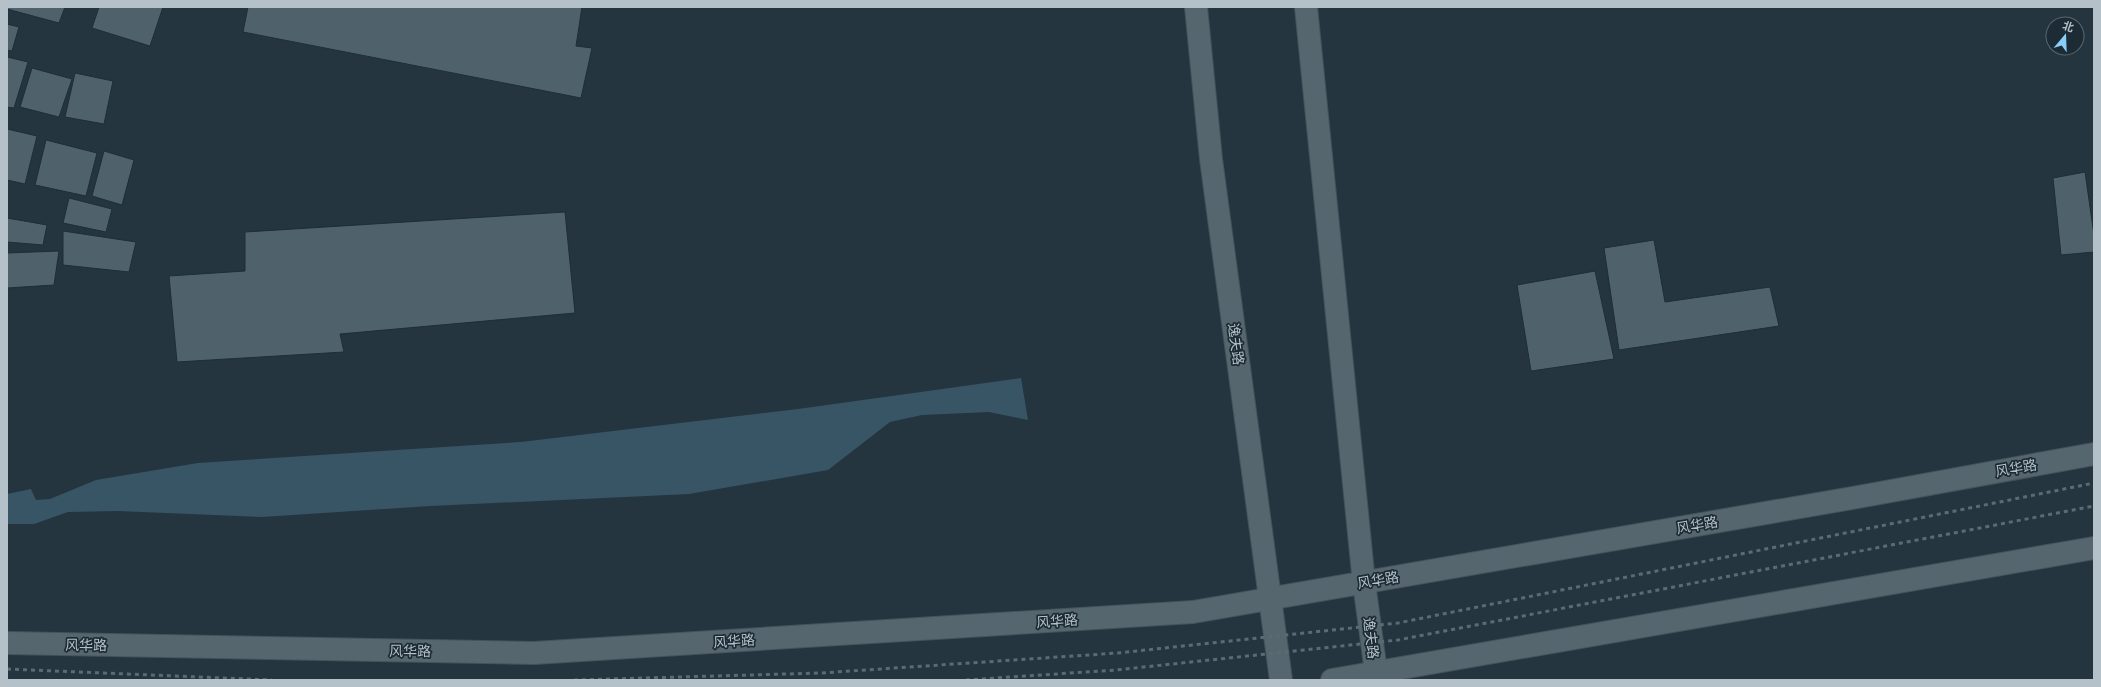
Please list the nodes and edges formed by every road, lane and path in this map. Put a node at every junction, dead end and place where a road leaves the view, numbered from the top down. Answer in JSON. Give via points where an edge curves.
{"nodes":[{"id":1,"x":1196,"y":7,"type":"edge"},
{"id":2,"x":1306,"y":7,"type":"edge"},
{"id":3,"x":2094,"y":454,"type":"edge"},
{"id":4,"x":2094,"y":548,"type":"edge"},
{"id":5,"x":1364,"y":583,"type":"junction"},
{"id":6,"x":1270,"y":599,"type":"junction"},
{"id":7,"x":7,"y":643,"type":"edge"},
{"id":8,"x":1376,"y":672,"type":"junction"},
{"id":9,"x":1281,"y":680,"type":"edge"},
{"id":10,"x":1332,"y":680,"type":"edge"}],
"edges":[{"from":1,"to":6,"type":"main road","name":"逸夫路","via":[[1211,158]]},
{"from":2,"to":5,"type":"main road","name":"逸夫路"},
{"from":3,"to":5,"type":"main road","name":"风华路"},
{"from":4,"to":8,"type":"main road"},
{"from":5,"to":6,"type":"main road","name":"风华路"},
{"from":5,"to":8,"type":"main road","name":"逸夫路"},
{"from":6,"to":7,"type":"main road","name":"风华路","via":[[1193,612],[534,653]]},
{"from":6,"to":9,"type":"main road","name":"逸夫路"},
{"from":8,"to":10,"type":"main road"}]}
